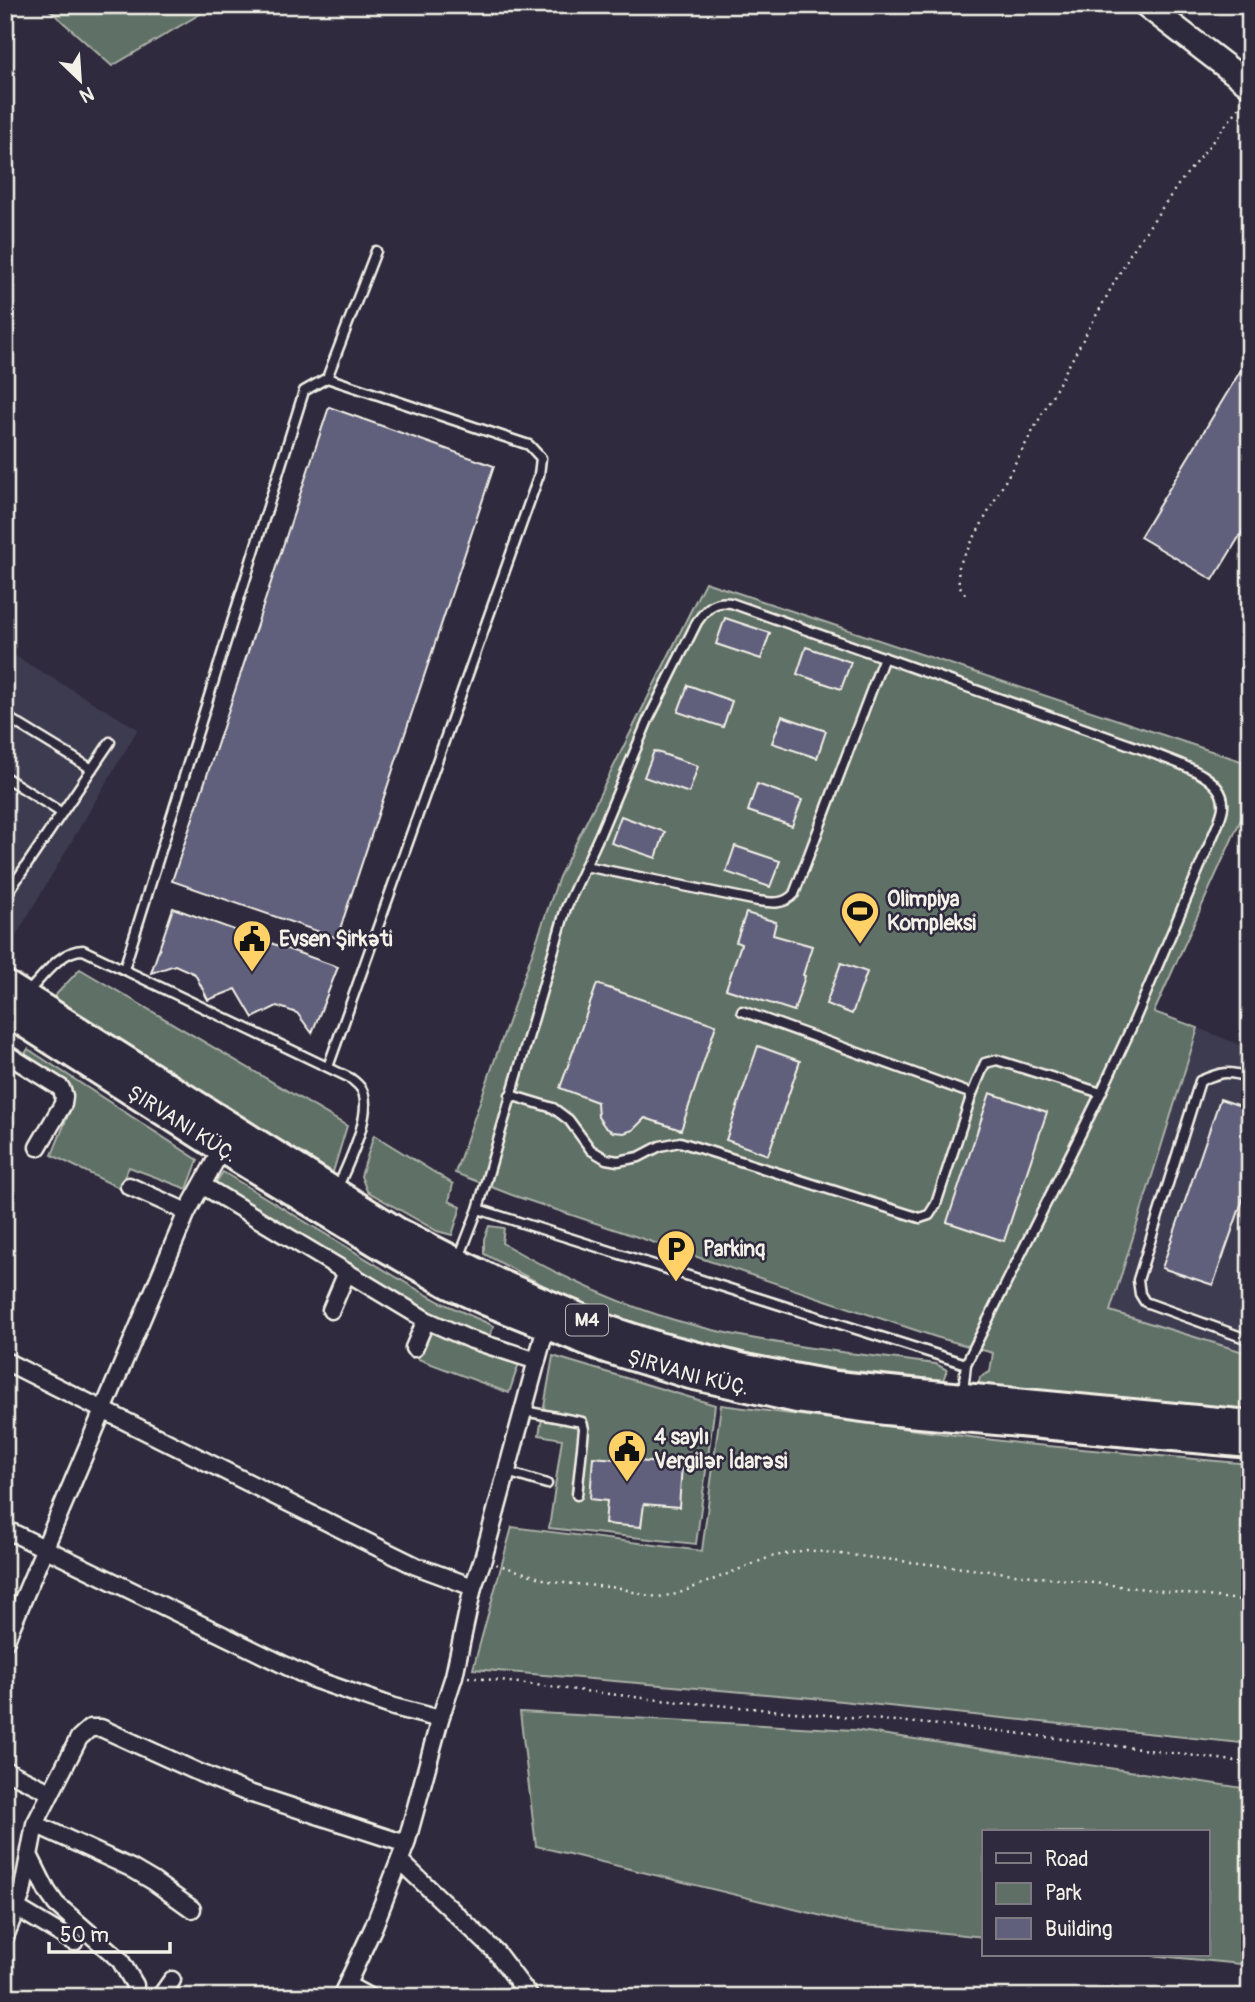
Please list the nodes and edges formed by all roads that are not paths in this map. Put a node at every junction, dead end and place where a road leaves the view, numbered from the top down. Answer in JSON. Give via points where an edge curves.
{"nodes":[{"id":1,"x":1146,"y":5,"type":"edge"},
{"id":2,"x":1250,"y":85,"type":"edge"},
{"id":3,"x":376,"y":251,"type":"dead end"},
{"id":4,"x":327,"y":378,"type":"junction"},
{"id":5,"x":884,"y":657,"type":"junction"},
{"id":6,"x":5,"y":716,"type":"edge"},
{"id":7,"x":110,"y":742,"type":"dead end"},
{"id":8,"x":92,"y":769,"type":"junction"},
{"id":9,"x":5,"y":777,"type":"edge"},
{"id":10,"x":62,"y":813,"type":"junction"},
{"id":11,"x":584,"y":866,"type":"junction"},
{"id":12,"x":6,"y":896,"type":"edge"},
{"id":13,"x":124,"y":970,"type":"junction"},
{"id":14,"x":12,"y":997,"type":"edge"},
{"id":15,"x":742,"y":1011,"type":"dead end"},
{"id":16,"x":5,"y":1053,"type":"edge"},
{"id":17,"x":328,"y":1067,"type":"junction"},
{"id":18,"x":1250,"y":1078,"type":"edge"},
{"id":19,"x":1101,"y":1093,"type":"junction"},
{"id":20,"x":972,"y":1094,"type":"junction"},
{"id":21,"x":510,"y":1095,"type":"junction"},
{"id":22,"x":38,"y":1147,"type":"dead end"},
{"id":23,"x":222,"y":1149,"type":"junction"},
{"id":24,"x":202,"y":1185,"type":"junction"},
{"id":25,"x":129,"y":1186,"type":"dead end"},
{"id":26,"x":335,"y":1193,"type":"junction"},
{"id":27,"x":478,"y":1209,"type":"junction"},
{"id":28,"x":187,"y":1212,"type":"junction"},
{"id":29,"x":457,"y":1263,"type":"junction"},
{"id":30,"x":347,"y":1272,"type":"junction"},
{"id":31,"x":331,"y":1310,"type":"dead end"},
{"id":32,"x":426,"y":1320,"type":"junction"},
{"id":33,"x":546,"y":1327,"type":"junction"},
{"id":34,"x":1250,"y":1340,"type":"edge"},
{"id":35,"x":414,"y":1348,"type":"dead end"},
{"id":36,"x":5,"y":1361,"type":"edge"},
{"id":37,"x":537,"y":1361,"type":"junction"},
{"id":38,"x":965,"y":1364,"type":"junction"},
{"id":39,"x":963,"y":1398,"type":"junction"},
{"id":40,"x":103,"y":1411,"type":"junction"},
{"id":41,"x":524,"y":1411,"type":"junction"},
{"id":42,"x":1250,"y":1424,"type":"edge"},
{"id":43,"x":1250,"y":1444,"type":"edge"},
{"id":44,"x":507,"y":1472,"type":"junction"},
{"id":45,"x":547,"y":1484,"type":"dead end"},
{"id":46,"x":577,"y":1494,"type":"dead end"},
{"id":47,"x":5,"y":1529,"type":"edge"},
{"id":48,"x":43,"y":1549,"type":"junction"},
{"id":49,"x":473,"y":1587,"type":"junction"},
{"id":50,"x":5,"y":1642,"type":"edge"},
{"id":51,"x":440,"y":1719,"type":"junction"},
{"id":52,"x":5,"y":1770,"type":"edge"},
{"id":53,"x":50,"y":1792,"type":"junction"},
{"id":54,"x":35,"y":1824,"type":"junction"},
{"id":55,"x":406,"y":1844,"type":"junction"},
{"id":56,"x":29,"y":1855,"type":"junction"},
{"id":57,"x":400,"y":1861,"type":"junction"},
{"id":58,"x":17,"y":1908,"type":"junction"},
{"id":59,"x":192,"y":1909,"type":"dead end"},
{"id":60,"x":5,"y":1937,"type":"edge"},
{"id":61,"x":74,"y":1942,"type":"dead end"},
{"id":62,"x":172,"y":1980,"type":"dead end"},
{"id":63,"x":344,"y":1991,"type":"edge"},
{"id":64,"x":134,"y":1997,"type":"edge"},
{"id":65,"x":160,"y":1997,"type":"edge"},
{"id":66,"x":369,"y":1997,"type":"edge"},
{"id":67,"x":530,"y":1997,"type":"edge"}],
"edges":[{"from":1,"to":2,"type":"main road"},
{"from":3,"to":4,"type":"lane"},
{"from":4,"to":13,"type":"lane","via":[[304,391]]},
{"from":4,"to":17,"type":"lane","via":[[529,445],[541,458],[539,475]]},
{"from":5,"to":11,"type":"lane","via":[[789,900],[776,904]]},
{"from":5,"to":11,"type":"lane","via":[[732,603],[713,604],[697,622],[648,720]]},
{"from":5,"to":19,"type":"lane","via":[[1150,752],[1210,778],[1219,789],[1223,808],[1218,824]]},
{"from":6,"to":8,"type":"lane"},
{"from":7,"to":8,"type":"lane"},
{"from":8,"to":10,"type":"lane"},
{"from":9,"to":10,"type":"lane"},
{"from":10,"to":12,"type":"lane"},
{"from":11,"to":21,"type":"lane","via":[[566,908]]},
{"from":13,"to":14,"type":"lane","via":[[83,950],[73,950]]},
{"from":13,"to":17,"type":"lane"},
{"from":14,"to":23,"type":"highway","name":"ŞIRVANI KÜÇ.","number":"M4"},
{"from":14,"to":26,"type":"highway","number":"M4"},
{"from":15,"to":20,"type":"lane"},
{"from":16,"to":22,"type":"street","via":[[61,1088],[64,1096]]},
{"from":17,"to":26,"type":"lane","via":[[362,1090],[366,1109]]},
{"from":18,"to":34,"type":"lane","via":[[1219,1072],[1200,1081],[1138,1280],[1145,1302]]},
{"from":19,"to":20,"type":"lane","via":[[997,1060],[985,1063]]},
{"from":19,"to":38,"type":"lane"},
{"from":20,"to":21,"type":"lane","via":[[936,1204],[929,1215],[920,1218],[680,1142],[639,1157],[606,1159],[591,1150],[569,1120],[553,1108]]},
{"from":21,"to":27,"type":"lane"},
{"from":23,"to":24,"type":"street"},
{"from":23,"to":33,"type":"highway","name":"ŞIRVANI KÜÇ.","number":"M4","via":[[450,1284]]},
{"from":24,"to":28,"type":"street"},
{"from":24,"to":30,"type":"street"},
{"from":25,"to":28,"type":"street"},
{"from":26,"to":29,"type":"highway","number":"M4"},
{"from":27,"to":29,"type":"lane"},
{"from":27,"to":38,"type":"lane"},
{"from":28,"to":40,"type":"street"},
{"from":29,"to":39,"type":"highway","number":"M4","via":[[610,1329],[685,1353],[803,1380]]},
{"from":30,"to":31,"type":"street"},
{"from":30,"to":32,"type":"street"},
{"from":32,"to":35,"type":"street"},
{"from":32,"to":37,"type":"street"},
{"from":33,"to":37,"type":"street"},
{"from":33,"to":43,"type":"highway","name":"ŞIRVANI KÜÇ.","number":"M4","via":[[654,1364],[797,1399]]},
{"from":36,"to":40,"type":"street"},
{"from":37,"to":41,"type":"street"},
{"from":38,"to":39,"type":"lane"},
{"from":39,"to":42,"type":"highway","number":"M4"},
{"from":40,"to":48,"type":"street"},
{"from":40,"to":49,"type":"street","via":[[416,1566]]},
{"from":41,"to":44,"type":"street"},
{"from":41,"to":46,"type":"lane","via":[[582,1422]]},
{"from":44,"to":45,"type":"lane"},
{"from":44,"to":49,"type":"street"},
{"from":47,"to":48,"type":"street"},
{"from":48,"to":50,"type":"street"},
{"from":48,"to":51,"type":"street","via":[[313,1679]]},
{"from":49,"to":51,"type":"street"},
{"from":51,"to":55,"type":"street"},
{"from":52,"to":53,"type":"street"},
{"from":53,"to":54,"type":"street"},
{"from":53,"to":55,"type":"street","via":[[79,1738],[90,1728],[101,1728],[246,1792]]},
{"from":54,"to":56,"type":"street"},
{"from":54,"to":59,"type":"street","via":[[131,1868]]},
{"from":55,"to":57,"type":"street"},
{"from":56,"to":58,"type":"street"},
{"from":56,"to":64,"type":"street","via":[[56,1904],[120,1960],[135,1985]]},
{"from":57,"to":63,"type":"street"},
{"from":57,"to":67,"type":"street","via":[[496,1952]]},
{"from":58,"to":60,"type":"street"},
{"from":58,"to":61,"type":"street"},
{"from":62,"to":65,"type":"street"},
{"from":63,"to":66,"type":"street"}]}
